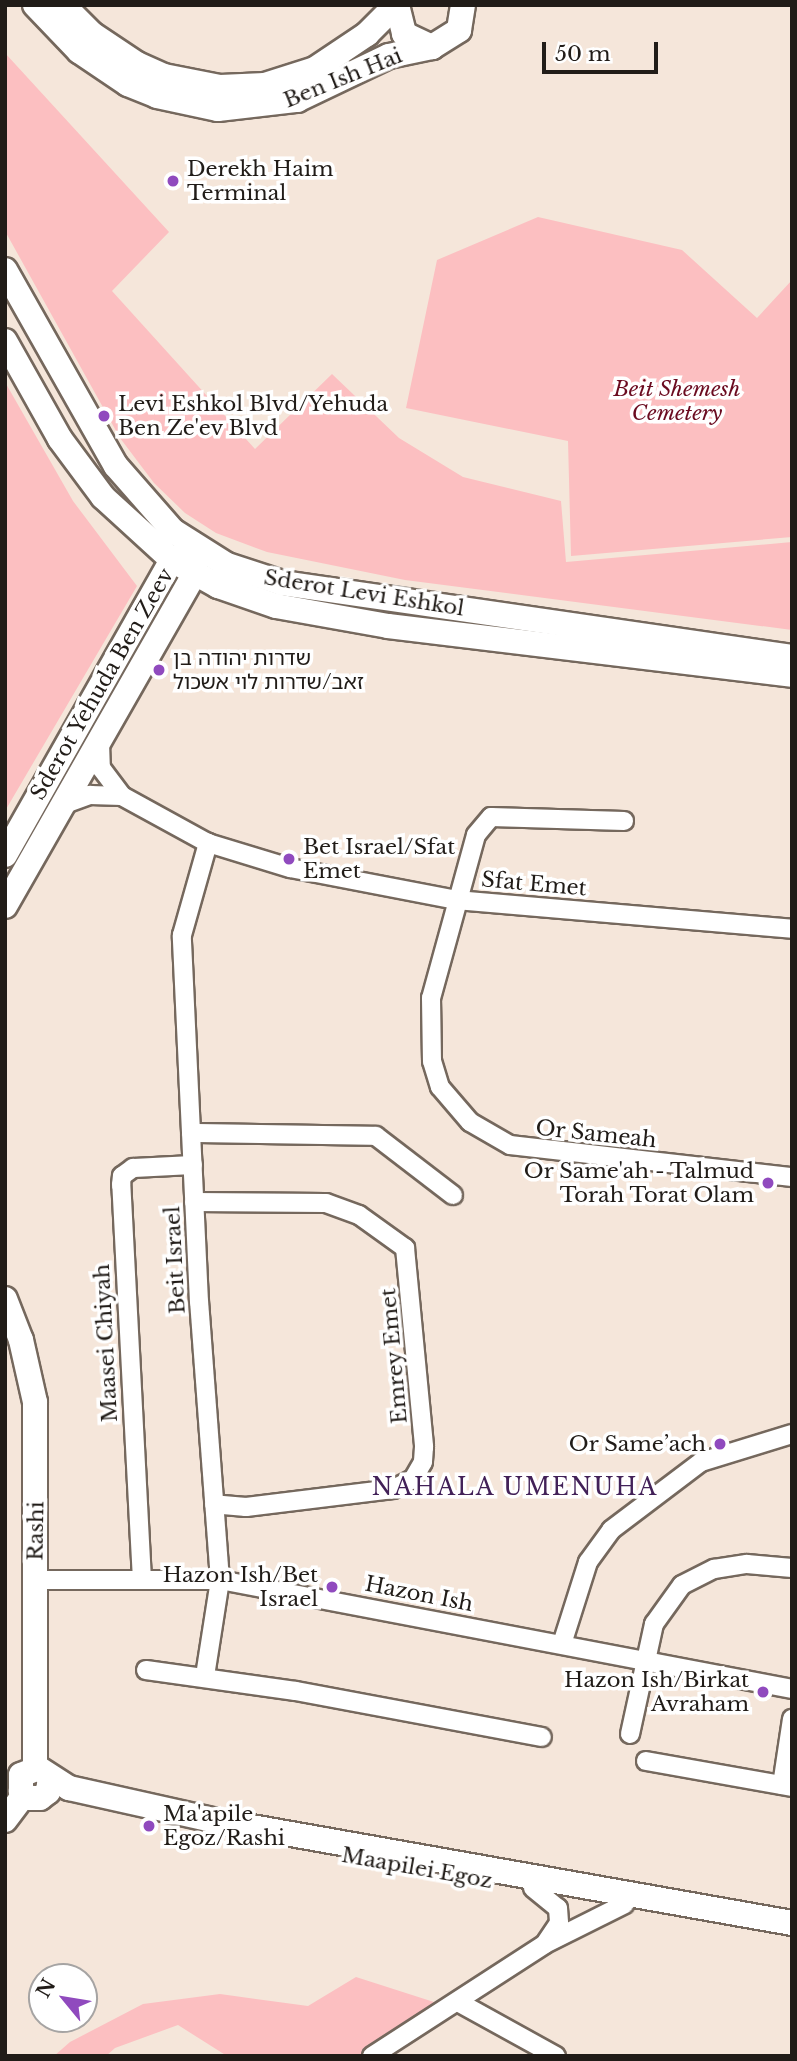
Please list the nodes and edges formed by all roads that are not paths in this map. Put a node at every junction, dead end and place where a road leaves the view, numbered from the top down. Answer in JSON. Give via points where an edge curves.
{"nodes":[{"id":1,"x":35,"y":5,"type":"edge"},
{"id":2,"x":64,"y":5,"type":"edge"},
{"id":3,"x":396,"y":5,"type":"edge"},
{"id":4,"x":463,"y":5,"type":"edge"},
{"id":5,"x":432,"y":47,"type":"junction"},
{"id":6,"x":5,"y":270,"type":"edge"},
{"id":7,"x":5,"y":341,"type":"edge"},
{"id":8,"x":195,"y":549,"type":"junction"},
{"id":9,"x":172,"y":560,"type":"junction"},
{"id":10,"x":194,"y":574,"type":"junction"},
{"id":11,"x":792,"y":657,"type":"edge"},
{"id":12,"x":792,"y":675,"type":"edge"},
{"id":13,"x":100,"y":739,"type":"junction"},
{"id":14,"x":122,"y":796,"type":"junction"},
{"id":15,"x":62,"y":805,"type":"junction"},
{"id":16,"x":624,"y":821,"type":"dead end"},
{"id":17,"x":208,"y":843,"type":"junction"},
{"id":18,"x":5,"y":855,"type":"edge"},
{"id":19,"x":456,"y":900,"type":"junction"},
{"id":20,"x":5,"y":906,"type":"edge"},
{"id":21,"x":792,"y":929,"type":"edge"},
{"id":22,"x":191,"y":1133,"type":"junction"},
{"id":23,"x":193,"y":1165,"type":"junction"},
{"id":24,"x":792,"y":1177,"type":"edge"},
{"id":25,"x":453,"y":1195,"type":"dead end"},
{"id":26,"x":194,"y":1202,"type":"junction"},
{"id":27,"x":7,"y":1308,"type":"edge"},
{"id":28,"x":792,"y":1434,"type":"edge"},
{"id":29,"x":215,"y":1504,"type":"junction"},
{"id":30,"x":792,"y":1568,"type":"edge"},
{"id":31,"x":35,"y":1580,"type":"junction"},
{"id":32,"x":142,"y":1580,"type":"junction"},
{"id":33,"x":220,"y":1580,"type":"junction"},
{"id":34,"x":562,"y":1644,"type":"junction"},
{"id":35,"x":643,"y":1662,"type":"junction"},
{"id":36,"x":146,"y":1670,"type":"dead end"},
{"id":37,"x":205,"y":1676,"type":"junction"},
{"id":38,"x":792,"y":1689,"type":"edge"},
{"id":39,"x":792,"y":1719,"type":"edge"},
{"id":40,"x":630,"y":1734,"type":"dead end"},
{"id":41,"x":542,"y":1737,"type":"dead end"},
{"id":42,"x":646,"y":1761,"type":"dead end"},
{"id":43,"x":38,"y":1784,"type":"junction"},
{"id":44,"x":787,"y":1786,"type":"edge"},
{"id":45,"x":5,"y":1820,"type":"edge"},
{"id":46,"x":533,"y":1888,"type":"junction"},
{"id":47,"x":625,"y":1904,"type":"junction"},
{"id":48,"x":792,"y":1923,"type":"edge"},
{"id":49,"x":792,"y":1933,"type":"edge"},
{"id":50,"x":545,"y":1944,"type":"junction"},
{"id":51,"x":458,"y":2003,"type":"junction"},
{"id":52,"x":372,"y":2056,"type":"edge"},
{"id":53,"x":556,"y":2056,"type":"edge"}],
"edges":[{"from":1,"to":5,"type":"street","name":"Ben Ish Hai","via":[[79,51],[128,84],[177,102],[218,109],[297,100],[389,56]]},
{"from":2,"to":3,"type":"street","name":"Ben Ish Hai","via":[[93,34],[137,64],[164,76],[220,87],[265,85],[315,69],[367,34]]},
{"from":3,"to":5,"type":"street","via":[[404,34]]},
{"from":4,"to":5,"type":"street","via":[[459,30]]},
{"from":6,"to":8,"type":"street","name":"Sderot Levi Eshkol","via":[[116,466],[155,514]]},
{"from":7,"to":9,"type":"street","name":"Sderot Levi Eshkol","via":[[86,478]]},
{"from":8,"to":9,"type":"street","name":"Sderot Yehuda Ben Zeev"},
{"from":8,"to":10,"type":"street","name":"Sderot Yehuda Ben Zeev"},
{"from":8,"to":11,"type":"street","name":"Sderot Levi Eshkol","via":[[282,583]]},
{"from":9,"to":10,"type":"street","name":"Sderot Levi Eshkol"},
{"from":9,"to":18,"type":"street","name":"Sderot Yehuda Ben Zeev"},
{"from":10,"to":12,"type":"street","name":"Sderot Levi Eshkol","via":[[243,596],[325,616]]},
{"from":10,"to":13,"type":"street","name":"Sderot Yehuda Ben Zeev"},
{"from":13,"to":14,"type":"street","name":"Sfat Emet","via":[[101,768]]},
{"from":13,"to":15,"type":"street","name":"Sderot Yehuda Ben Zeev"},
{"from":14,"to":15,"type":"street","name":"Sfat Emet","via":[[90,795]]},
{"from":14,"to":17,"type":"street","name":"Sfat Emet"},
{"from":15,"to":20,"type":"street","name":"Sderot Yehuda Ben Zeev"},
{"from":16,"to":19,"type":"street","name":"Or Sameah","via":[[491,817],[476,835]]},
{"from":17,"to":19,"type":"street","name":"Sfat Emet","via":[[290,868]]},
{"from":17,"to":22,"type":"street","name":"Beit Israel","via":[[182,935]]},
{"from":19,"to":21,"type":"street","name":"Sfat Emet"},
{"from":19,"to":24,"type":"street","name":"Or Sameah","via":[[431,998],[430,1036],[440,1087],[470,1122],[510,1145],[539,1152]]},
{"from":22,"to":23,"type":"street","name":"Beit Israel"},
{"from":22,"to":25,"type":"street","via":[[376,1136]]},
{"from":23,"to":26,"type":"street","name":"Beit Israel"},
{"from":23,"to":32,"type":"street","name":"Maasei Chiyah","via":[[133,1168],[122,1177],[121,1185]]},
{"from":26,"to":29,"type":"street","name":"Beit Israel"},
{"from":26,"to":29,"type":"street","name":"Emrey Emet","via":[[326,1203],[359,1215],[405,1248],[410,1261],[424,1447],[419,1470],[404,1486],[246,1507]]},
{"from":27,"to":31,"type":"street","name":"Rashi","via":[[35,1402]]},
{"from":28,"to":34,"type":"street","via":[[701,1462],[611,1530],[588,1562]]},
{"from":29,"to":33,"type":"street","name":"Beit Israel"},
{"from":30,"to":35,"type":"street","via":[[747,1564],[714,1569],[682,1585],[654,1624]]},
{"from":31,"to":32,"type":"street","name":"Hazon Ish"},
{"from":31,"to":43,"type":"street","name":"Rashi"},
{"from":32,"to":33,"type":"street","name":"Hazon Ish"},
{"from":33,"to":34,"type":"street","name":"Hazon Ish"},
{"from":33,"to":37,"type":"street","name":"Beit Israel"},
{"from":34,"to":35,"type":"street","name":"Hazon Ish"},
{"from":35,"to":38,"type":"street","name":"Hazon Ish"},
{"from":35,"to":40,"type":"street"},
{"from":36,"to":37,"type":"street"},
{"from":37,"to":41,"type":"street"},
{"from":39,"to":44,"type":"street"},
{"from":42,"to":44,"type":"street"},
{"from":43,"to":45,"type":"street"},
{"from":43,"to":46,"type":"street","name":"Maapilei Egoz","via":[[275,1843]]},
{"from":43,"to":48,"type":"street","name":"Maapilei Egoz","via":[[277,1833]]},
{"from":46,"to":47,"type":"street","name":"Maapilei Egoz"},
{"from":46,"to":50,"type":"street","via":[[554,1901],[560,1916]]},
{"from":47,"to":49,"type":"street","name":"Maapilei Egoz"},
{"from":47,"to":50,"type":"street"},
{"from":50,"to":51,"type":"street"},
{"from":51,"to":52,"type":"street"},
{"from":51,"to":53,"type":"street"}]}
